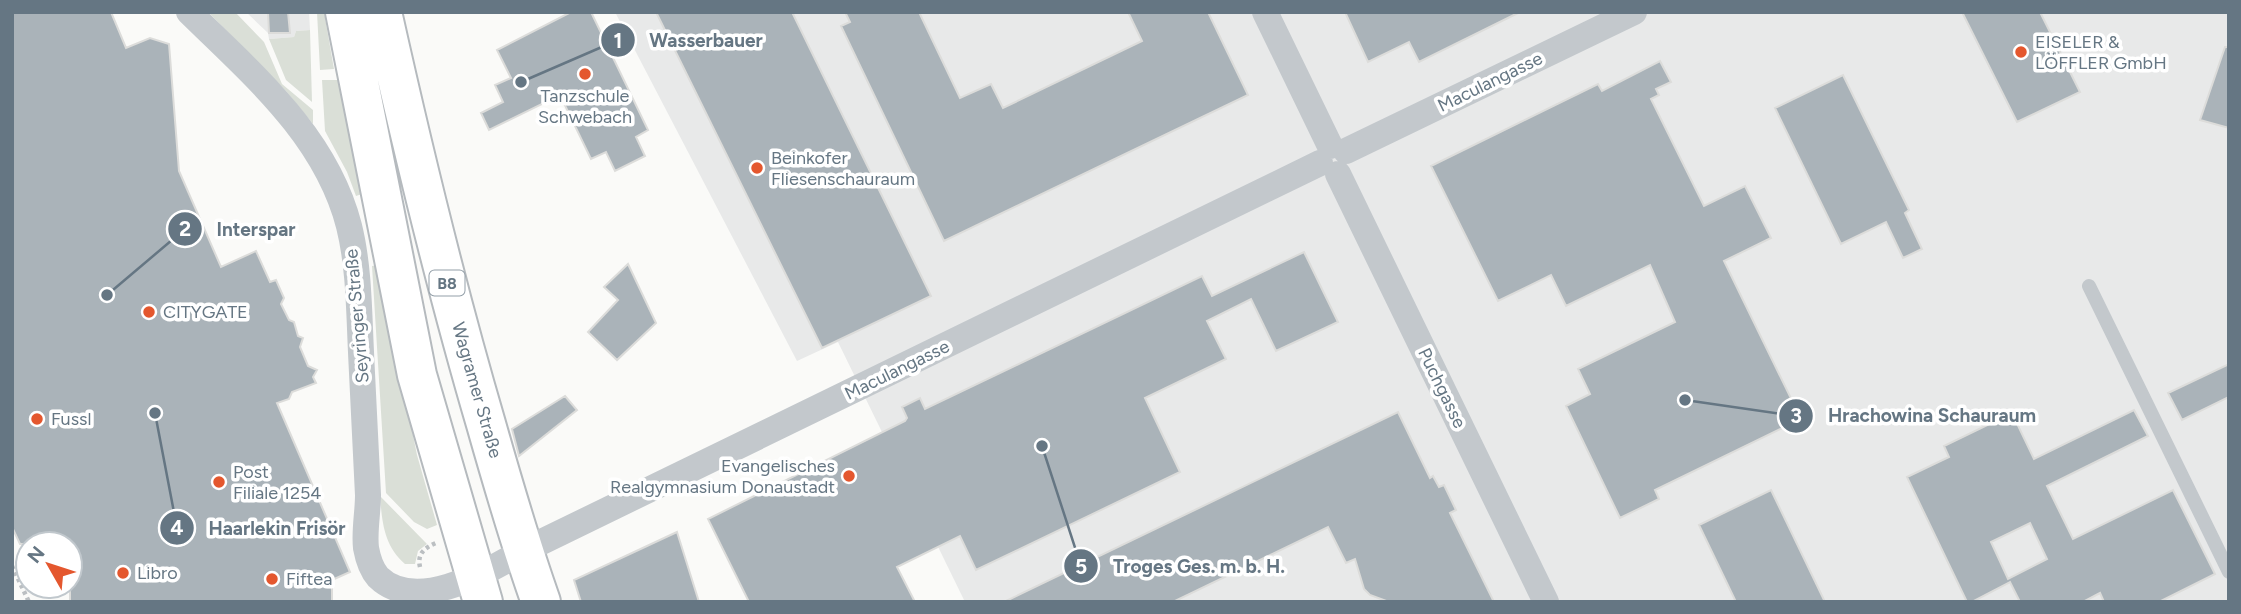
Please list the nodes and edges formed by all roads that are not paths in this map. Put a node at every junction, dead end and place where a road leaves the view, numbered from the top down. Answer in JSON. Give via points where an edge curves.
{"nodes":[{"id":1,"x":189,"y":12,"type":"edge"},
{"id":2,"x":345,"y":12,"type":"edge"},
{"id":3,"x":382,"y":12,"type":"edge"},
{"id":4,"x":1265,"y":12,"type":"edge"},
{"id":5,"x":1634,"y":12,"type":"edge"},
{"id":6,"x":1334,"y":159,"type":"junction"},
{"id":7,"x":2089,"y":286,"type":"dead end"},
{"id":8,"x":523,"y":551,"type":"junction"},
{"id":9,"x":2229,"y":572,"type":"edge"},
{"id":10,"x":387,"y":585,"type":"joint"},
{"id":11,"x":479,"y":590,"type":"edge"},
{"id":12,"x":541,"y":602,"type":"edge"},
{"id":13,"x":1546,"y":602,"type":"edge"}],
"edges":[{"from":1,"to":10,"type":"street","name":"Seyringer Straße","via":[[303,129],[329,174],[349,226],[358,296],[366,545],[373,570]]},
{"from":2,"to":11,"type":"main road","via":[[417,375]]},
{"from":3,"to":8,"type":"main road","name":"Wagramer Straße","number":"B8","via":[[421,183]]},
{"from":4,"to":6,"type":"street","name":"Puchgasse"},
{"from":5,"to":6,"type":"street","name":"Maculangasse"},
{"from":6,"to":8,"type":"street","name":"Maculangasse"},
{"from":6,"to":13,"type":"street","name":"Puchgasse"},
{"from":7,"to":9,"type":"lane"},
{"from":8,"to":11,"type":"street","name":"Maculangasse"},
{"from":8,"to":12,"type":"main road","name":"Wagramer Straße","number":"B8"},
{"from":10,"to":11,"type":"street","name":"Maculangasse","via":[[413,594]]}]}
